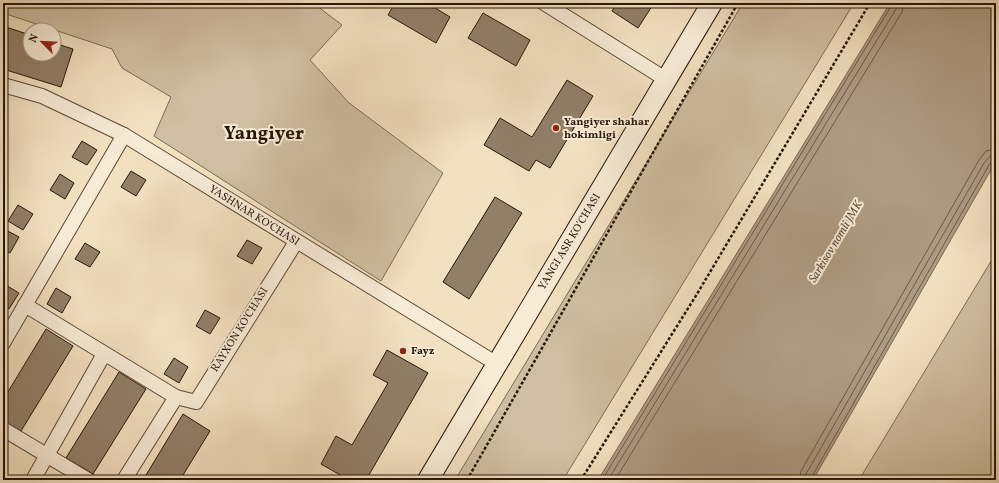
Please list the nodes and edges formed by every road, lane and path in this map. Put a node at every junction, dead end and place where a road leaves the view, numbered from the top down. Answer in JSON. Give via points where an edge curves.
{"nodes":[{"id":1,"x":544,"y":3,"type":"edge"},
{"id":2,"x":712,"y":3,"type":"edge"},
{"id":3,"x":738,"y":3,"type":"edge"},
{"id":4,"x":870,"y":3,"type":"edge"},
{"id":5,"x":666,"y":80,"type":"junction"},
{"id":6,"x":3,"y":85,"type":"edge"},
{"id":7,"x":124,"y":135,"type":"junction"},
{"id":8,"x":296,"y":242,"type":"junction"},
{"id":9,"x":25,"y":305,"type":"junction"},
{"id":10,"x":3,"y":343,"type":"edge"},
{"id":11,"x":104,"y":354,"type":"junction"},
{"id":12,"x":497,"y":364,"type":"junction"},
{"id":13,"x":176,"y":397,"type":"junction"},
{"id":14,"x":3,"y":430,"type":"edge"},
{"id":15,"x":47,"y":455,"type":"junction"},
{"id":16,"x":33,"y":480,"type":"edge"},
{"id":17,"x":88,"y":480,"type":"edge"},
{"id":18,"x":124,"y":480,"type":"edge"},
{"id":19,"x":428,"y":480,"type":"edge"},
{"id":20,"x":467,"y":480,"type":"edge"},
{"id":21,"x":581,"y":480,"type":"edge"}],
"edges":[{"from":1,"to":5,"type":"street"},
{"from":2,"to":5,"type":"street","name":"YANGI ASR KO'CHASI"},
{"from":3,"to":20,"type":"path"},
{"from":4,"to":21,"type":"path","via":[[698,294]]},
{"from":5,"to":12,"type":"street","name":"YANGI ASR KO'CHASI"},
{"from":6,"to":7,"type":"street","name":"YASHNAR KO'CHASI","via":[[42,96]]},
{"from":7,"to":8,"type":"street","name":"YASHNAR KO'CHASI"},
{"from":7,"to":9,"type":"street"},
{"from":8,"to":12,"type":"street","name":"YASHNAR KO'CHASI"},
{"from":8,"to":13,"type":"street","name":"RAYXON KO'CHASI","via":[[196,402]]},
{"from":9,"to":10,"type":"street"},
{"from":9,"to":11,"type":"street","name":"RAYXON KO'CHASI"},
{"from":11,"to":13,"type":"street","name":"RAYXON KO'CHASI"},
{"from":11,"to":15,"type":"street"},
{"from":12,"to":19,"type":"street","name":"YANGI ASR KO'CHASI"},
{"from":13,"to":18,"type":"street"},
{"from":14,"to":15,"type":"street"},
{"from":15,"to":16,"type":"street"},
{"from":15,"to":17,"type":"street"}]}
